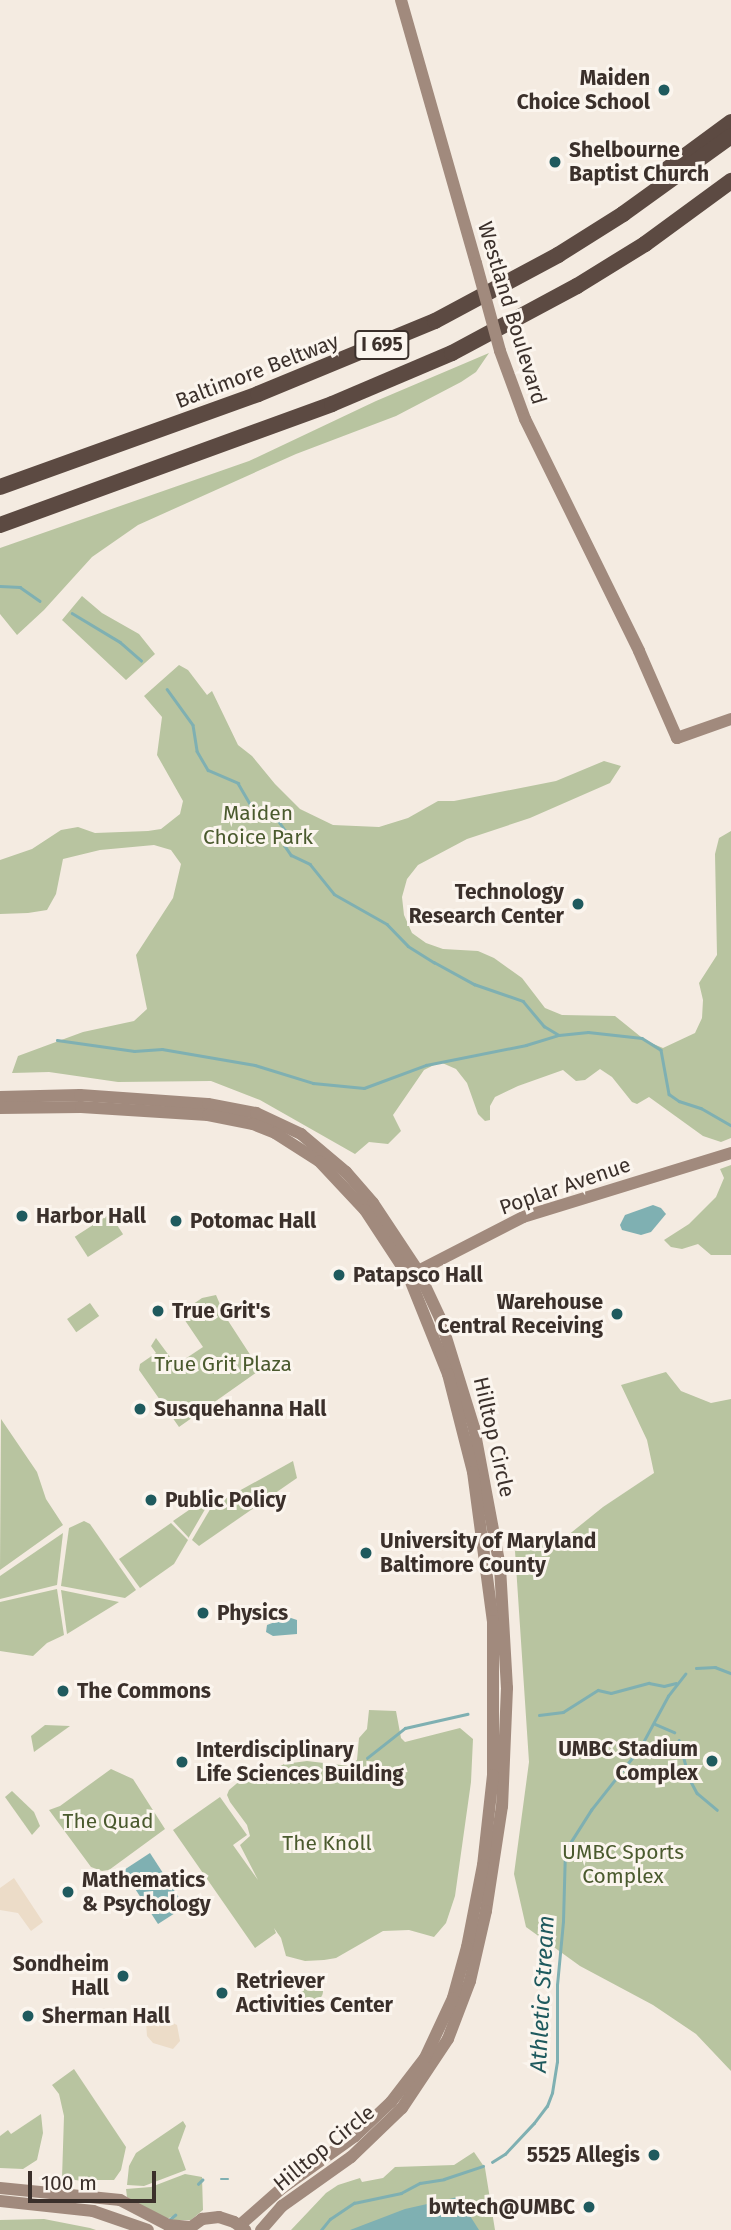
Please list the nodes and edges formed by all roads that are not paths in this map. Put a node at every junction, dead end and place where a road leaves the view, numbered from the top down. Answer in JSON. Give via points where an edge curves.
{"nodes":[{"id":1,"x":401,"y":0,"type":"edge"},
{"id":2,"x":731,"y":122,"type":"edge"},
{"id":3,"x":731,"y":136,"type":"edge"},
{"id":4,"x":731,"y":181,"type":"edge"},
{"id":5,"x":594,"y":232,"type":"junction"},
{"id":6,"x":0,"y":486,"type":"edge"},
{"id":7,"x":0,"y":527,"type":"edge"},
{"id":8,"x":731,"y":719,"type":"edge"},
{"id":9,"x":0,"y":1097,"type":"edge"},
{"id":10,"x":0,"y":1108,"type":"edge"},
{"id":11,"x":731,"y":1153,"type":"edge"},
{"id":12,"x":418,"y":1271,"type":"junction"},
{"id":13,"x":0,"y":2188,"type":"edge"},
{"id":14,"x":0,"y":2201,"type":"edge"},
{"id":15,"x":242,"y":2228,"type":"edge"},
{"id":16,"x":189,"y":2229,"type":"edge"},
{"id":17,"x":148,"y":2230,"type":"edge"},
{"id":18,"x":261,"y":2230,"type":"edge"}],
"edges":[{"from":1,"to":8,"type":"street","name":"Westland Boulevard","bridge":true,"via":[[500,351],[525,419],[677,738]]},
{"from":2,"to":5,"type":"highway","via":[[618,205]]},
{"from":3,"to":5,"type":"highway","name":"Baltimore Beltway","number":"I 695"},
{"from":4,"to":7,"type":"highway","number":"I 695","via":[[589,279],[452,353],[332,404]]},
{"from":5,"to":6,"type":"highway","name":"Baltimore Beltway","number":"I 695","via":[[503,286],[378,347]]},
{"from":9,"to":12,"type":"street","name":"Hilltop Circle","via":[[80,1095],[208,1104],[256,1113],[301,1134],[346,1172],[398,1236]]},
{"from":10,"to":15,"type":"street","name":"Hilltop Circle","via":[[81,1107],[208,1115],[275,1133],[319,1161],[365,1210],[409,1277],[448,1374],[473,1472],[493,1621],[494,1775],[483,1865],[453,1998],[425,2058],[391,2102],[355,2136],[282,2188]]},
{"from":11,"to":12,"type":"street","name":"Poplar Avenue","via":[[523,1217]]},
{"from":12,"to":18,"type":"street","name":"Hilltop Circle","via":[[440,1318],[471,1416],[499,1567],[506,1729],[502,1806],[490,1889],[463,2003],[434,2064],[383,2128],[351,2157],[291,2198]]},
{"from":13,"to":16,"type":"street","via":[[120,2200],[168,2225]]},
{"from":14,"to":17,"type":"street","via":[[93,2211]]},
{"from":15,"to":16,"type":"street","via":[[212,2217]]}]}
